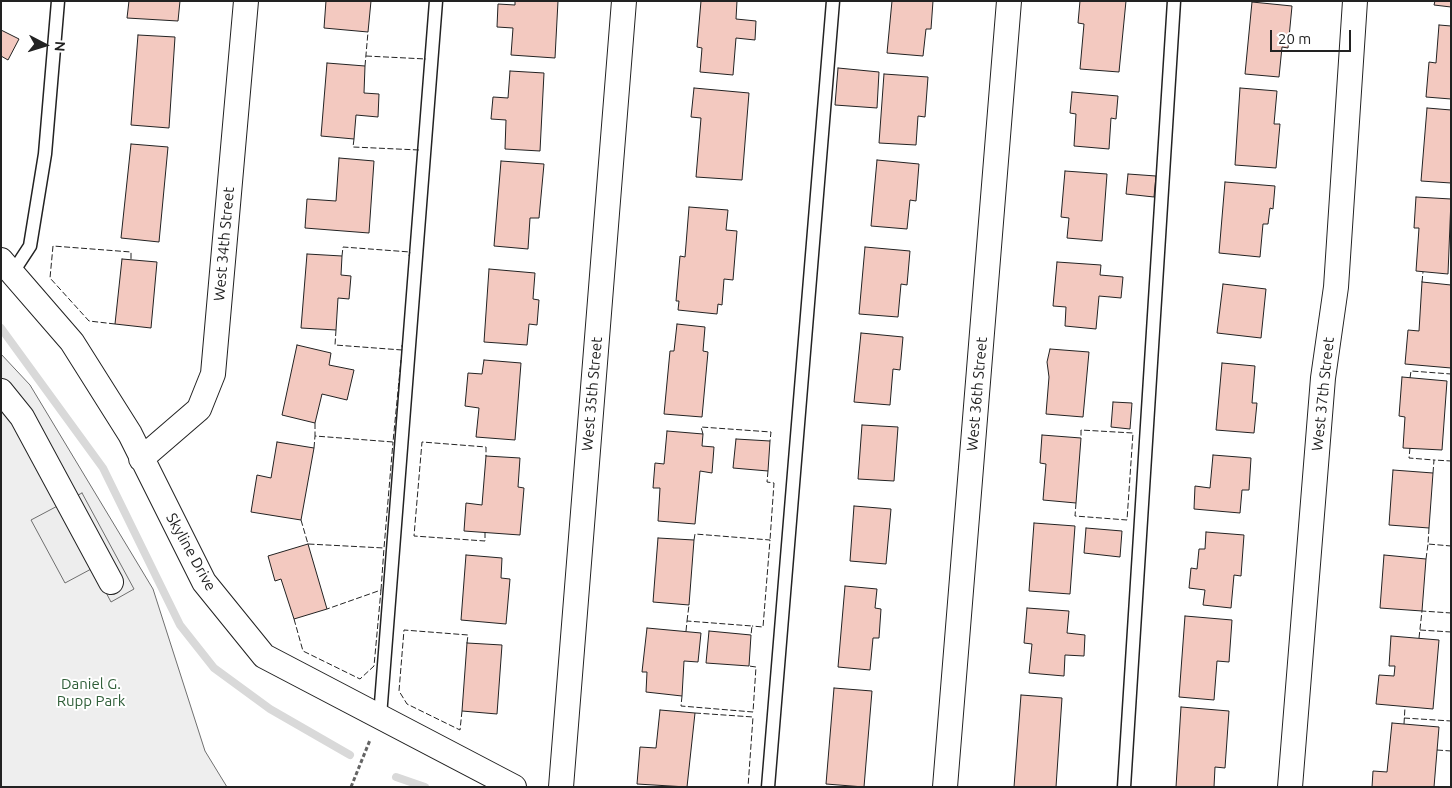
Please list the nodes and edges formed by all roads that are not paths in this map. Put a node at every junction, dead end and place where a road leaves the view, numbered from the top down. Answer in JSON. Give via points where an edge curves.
{"nodes":[{"id":1,"x":58,"y":1,"type":"edge"},
{"id":2,"x":246,"y":1,"type":"edge"},
{"id":3,"x":436,"y":1,"type":"edge"},
{"id":4,"x":624,"y":1,"type":"edge"},
{"id":5,"x":833,"y":1,"type":"edge"},
{"id":6,"x":1009,"y":1,"type":"edge"},
{"id":7,"x":1174,"y":1,"type":"edge"},
{"id":8,"x":1355,"y":1,"type":"edge"},
{"id":9,"x":7,"y":266,"type":"edge"},
{"id":10,"x":1,"y":391,"type":"edge"},
{"id":11,"x":142,"y":459,"type":"junction"},
{"id":12,"x":111,"y":582,"type":"dead end"},
{"id":13,"x":380,"y":716,"type":"junction"},
{"id":14,"x":514,"y":787,"type":"edge"},
{"id":15,"x":561,"y":787,"type":"edge"},
{"id":16,"x":768,"y":787,"type":"edge"},
{"id":17,"x":945,"y":787,"type":"edge"},
{"id":18,"x":1124,"y":787,"type":"edge"},
{"id":19,"x":1290,"y":787,"type":"edge"}],
"edges":[{"from":1,"to":9,"type":"lane","via":[[45,154],[30,246]]},
{"from":2,"to":11,"type":"street","name":"West 34th Street","via":[[213,374],[199,409]]},
{"from":3,"to":13,"type":"lane"},
{"from":4,"to":15,"type":"street","name":"West 35th Street"},
{"from":5,"to":16,"type":"lane"},
{"from":6,"to":17,"type":"street","name":"West 36th Street"},
{"from":7,"to":18,"type":"lane"},
{"from":8,"to":19,"type":"street","name":"West 37th Street","via":[[1336,287],[1323,378]]},
{"from":9,"to":11,"type":"street","name":"Skyline Drive","via":[[72,342],[130,434]]},
{"from":10,"to":12,"type":"street","via":[[22,417]]},
{"from":11,"to":13,"type":"street","name":"Skyline Drive","via":[[204,582],[264,656]]},
{"from":13,"to":14,"type":"street","name":"Skyline Drive"}]}
